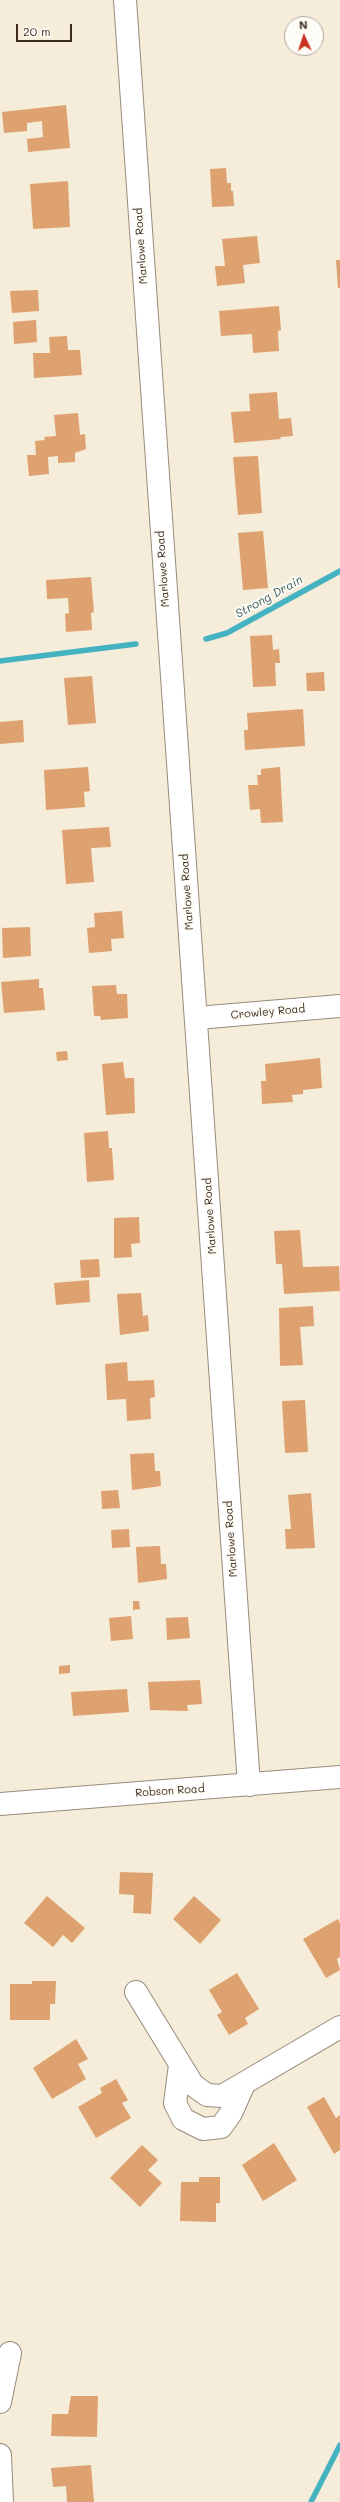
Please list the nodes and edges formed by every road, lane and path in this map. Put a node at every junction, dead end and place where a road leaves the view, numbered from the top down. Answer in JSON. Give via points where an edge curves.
{"nodes":[{"id":1,"x":125,"y":0,"type":"edge"},
{"id":2,"x":340,"y":1006,"type":"edge"},
{"id":3,"x":196,"y":1018,"type":"junction"},
{"id":4,"x":340,"y":1777,"type":"edge"},
{"id":5,"x":249,"y":1785,"type":"junction"},
{"id":6,"x":0,"y":1804,"type":"edge"},
{"id":7,"x":136,"y":1992,"type":"dead end"},
{"id":8,"x":340,"y":2027,"type":"edge"},
{"id":9,"x":180,"y":2065,"type":"junction"},
{"id":10,"x":244,"y":2084,"type":"junction"},
{"id":11,"x":10,"y":2353,"type":"dead end"},
{"id":12,"x":0,"y":2402,"type":"edge"},
{"id":13,"x":0,"y":2455,"type":"edge"},
{"id":14,"x":2,"y":2502,"type":"edge"}],
"edges":[{"from":1,"to":3,"type":"street","name":"Marlowe Road"},
{"from":2,"to":3,"type":"street","name":"Crowley Road"},
{"from":3,"to":5,"type":"street","name":"Marlowe Road"},
{"from":4,"to":5,"type":"street","name":"Robson Road"},
{"from":5,"to":6,"type":"street","name":"Robson Road"},
{"from":7,"to":9,"type":"street"},
{"from":8,"to":10,"type":"street"},
{"from":9,"to":10,"type":"street","via":[[193,2085],[207,2095],[222,2096]]},
{"from":9,"to":10,"type":"street","via":[[175,2103],[183,2119],[202,2129],[221,2127],[231,2113]]},
{"from":11,"to":12,"type":"street"},
{"from":13,"to":14,"type":"street"}]}
